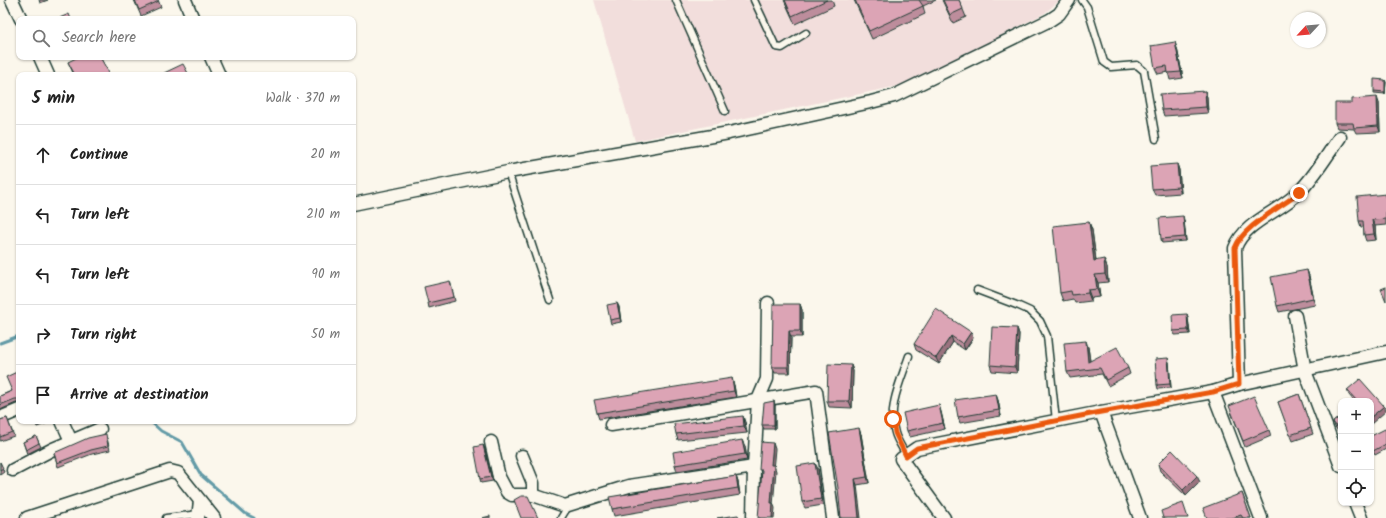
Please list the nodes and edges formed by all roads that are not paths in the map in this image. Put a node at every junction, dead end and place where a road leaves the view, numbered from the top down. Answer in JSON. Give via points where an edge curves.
{"nodes":[{"id":1,"x":12,"y":0,"type":"edge"},
{"id":2,"x":185,"y":0,"type":"edge"},
{"id":3,"x":676,"y":0,"type":"edge"},
{"id":4,"x":754,"y":0,"type":"edge"},
{"id":5,"x":1070,"y":0,"type":"edge"},
{"id":6,"x":1082,"y":0,"type":"edge"},
{"id":7,"x":20,"y":16,"type":"edge"},
{"id":8,"x":192,"y":16,"type":"edge"},
{"id":9,"x":806,"y":32,"type":"dead end"},
{"id":10,"x":41,"y":60,"type":"edge"},
{"id":11,"x":212,"y":60,"type":"edge"},
{"id":12,"x":47,"y":72,"type":"edge"},
{"id":13,"x":218,"y":72,"type":"edge"},
{"id":14,"x":725,"y":111,"type":"dead end"},
{"id":15,"x":1340,"y":137,"type":"dead end"},
{"id":16,"x":1156,"y":139,"type":"dead end"},
{"id":17,"x":508,"y":172,"type":"junction"},
{"id":18,"x":356,"y":203,"type":"edge"},
{"id":19,"x":977,"y":290,"type":"dead end"},
{"id":20,"x":550,"y":300,"type":"dead end"},
{"id":21,"x":768,"y":303,"type":"dead end"},
{"id":22,"x":1294,"y":316,"type":"dead end"},
{"id":23,"x":1386,"y":352,"type":"edge"},
{"id":24,"x":909,"y":356,"type":"dead end"},
{"id":25,"x":1305,"y":371,"type":"junction"},
{"id":26,"x":1239,"y":384,"type":"junction"},
{"id":27,"x":1213,"y":392,"type":"junction"},
{"id":28,"x":758,"y":400,"type":"junction"},
{"id":29,"x":16,"y":411,"type":"edge"},
{"id":30,"x":1101,"y":412,"type":"junction"},
{"id":31,"x":0,"y":418,"type":"edge"},
{"id":32,"x":1056,"y":421,"type":"junction"},
{"id":33,"x":63,"y":424,"type":"edge"},
{"id":34,"x":611,"y":425,"type":"dead end"},
{"id":35,"x":100,"y":429,"type":"dead end"},
{"id":36,"x":71,"y":441,"type":"junction"},
{"id":37,"x":491,"y":442,"type":"dead end"},
{"id":38,"x":522,"y":456,"type":"dead end"},
{"id":39,"x":906,"y":456,"type":"junction"},
{"id":40,"x":1338,"y":458,"type":"edge"},
{"id":41,"x":754,"y":467,"type":"junction"},
{"id":42,"x":13,"y":470,"type":"dead end"},
{"id":43,"x":533,"y":495,"type":"junction"},
{"id":44,"x":200,"y":500,"type":"junction"},
{"id":45,"x":569,"y":505,"type":"junction"},
{"id":46,"x":1356,"y":506,"type":"edge"},
{"id":47,"x":198,"y":516,"type":"edge"},
{"id":48,"x":27,"y":518,"type":"edge"},
{"id":49,"x":166,"y":518,"type":"edge"},
{"id":50,"x":214,"y":518,"type":"edge"},
{"id":51,"x":561,"y":518,"type":"edge"},
{"id":52,"x":753,"y":518,"type":"edge"},
{"id":53,"x":833,"y":518,"type":"edge"},
{"id":54,"x":944,"y":518,"type":"edge"},
{"id":55,"x":1140,"y":518,"type":"edge"},
{"id":56,"x":1260,"y":518,"type":"edge"},
{"id":57,"x":1361,"y":518,"type":"edge"}],
"edges":[{"from":1,"to":7,"type":"street"},
{"from":2,"to":8,"type":"street"},
{"from":3,"to":14,"type":"lane"},
{"from":4,"to":9,"type":"lane","via":[[774,44],[779,49]]},
{"from":5,"to":17,"type":"street","via":[[1059,14],[1050,20],[894,96],[729,133]]},
{"from":6,"to":16,"type":"lane","via":[[1087,7],[1104,62],[1111,67],[1137,65],[1144,71]]},
{"from":10,"to":12,"type":"street"},
{"from":11,"to":13,"type":"street"},
{"from":15,"to":26,"type":"street","via":[[1299,193],[1238,239],[1235,248]]},
{"from":17,"to":18,"type":"street"},
{"from":17,"to":20,"type":"lane"},
{"from":19,"to":32,"type":"lane","via":[[1030,311],[1040,321],[1047,336]]},
{"from":21,"to":28,"type":"street","via":[[767,379]]},
{"from":22,"to":25,"type":"street"},
{"from":23,"to":25,"type":"street"},
{"from":24,"to":39,"type":"lane","via":[[894,405],[893,419],[895,433]]},
{"from":25,"to":26,"type":"street"},
{"from":25,"to":40,"type":"street"},
{"from":26,"to":27,"type":"street"},
{"from":27,"to":30,"type":"street"},
{"from":27,"to":56,"type":"street"},
{"from":28,"to":34,"type":"street"},
{"from":28,"to":41,"type":"street"},
{"from":28,"to":53,"type":"street","via":[[816,391]]},
{"from":29,"to":31,"type":"street"},
{"from":30,"to":32,"type":"street"},
{"from":30,"to":55,"type":"street"},
{"from":32,"to":39,"type":"street","via":[[917,448]]},
{"from":33,"to":36,"type":"street"},
{"from":35,"to":36,"type":"street"},
{"from":36,"to":42,"type":"street"},
{"from":37,"to":43,"type":"street","via":[[498,477],[507,492],[512,495]]},
{"from":38,"to":43,"type":"street","via":[[533,483]]},
{"from":39,"to":54,"type":"street","via":[[901,459]]},
{"from":41,"to":45,"type":"street","via":[[629,486]]},
{"from":41,"to":52,"type":"street"},
{"from":43,"to":45,"type":"street","via":[[565,506]]},
{"from":44,"to":47,"type":"street"},
{"from":44,"to":48,"type":"street","via":[[178,473],[170,471]]},
{"from":44,"to":50,"type":"street"},
{"from":45,"to":51,"type":"lane"},
{"from":46,"to":57,"type":"street"},
{"from":47,"to":49,"type":"lane"}]}
